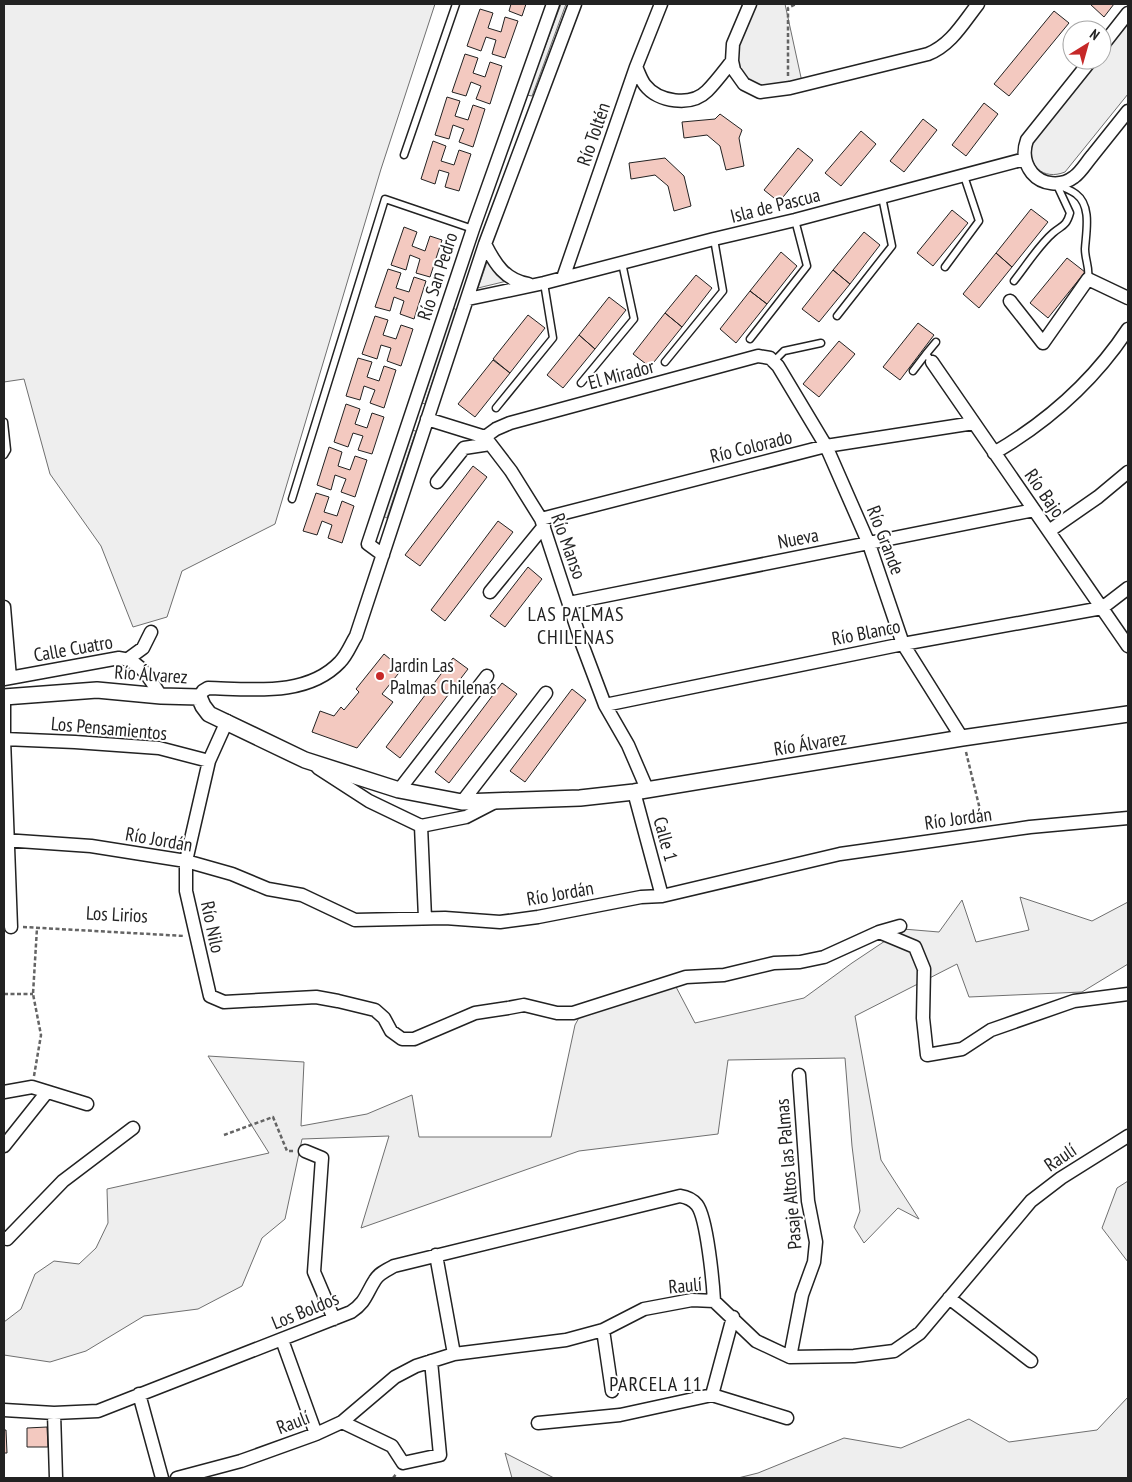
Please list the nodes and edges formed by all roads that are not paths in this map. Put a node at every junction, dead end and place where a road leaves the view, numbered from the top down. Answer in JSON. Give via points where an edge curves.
{"nodes":[{"id":1,"x":456,"y":4,"type":"edge"},
{"id":2,"x":553,"y":4,"type":"edge"},
{"id":3,"x":575,"y":4,"type":"edge"},
{"id":4,"x":661,"y":4,"type":"edge"},
{"id":5,"x":750,"y":4,"type":"edge"},
{"id":6,"x":978,"y":4,"type":"edge"},
{"id":7,"x":1128,"y":13,"type":"edge"},
{"id":8,"x":1112,"y":33,"type":"edge"},
{"id":9,"x":732,"y":61,"type":"junction"},
{"id":10,"x":636,"y":67,"type":"junction"},
{"id":11,"x":1083,"y":70,"type":"edge"},
{"id":12,"x":1128,"y":111,"type":"edge"},
{"id":13,"x":404,"y":155,"type":"dead end"},
{"id":14,"x":1025,"y":159,"type":"junction"},
{"id":15,"x":964,"y":176,"type":"junction"},
{"id":16,"x":1056,"y":183,"type":"junction"},
{"id":17,"x":882,"y":197,"type":"junction"},
{"id":18,"x":795,"y":220,"type":"junction"},
{"id":19,"x":472,"y":229,"type":"junction"},
{"id":20,"x":487,"y":239,"type":"junction"},
{"id":21,"x":714,"y":239,"type":"junction"},
{"id":22,"x":622,"y":263,"type":"junction"},
{"id":23,"x":945,"y":267,"type":"dead end"},
{"id":24,"x":563,"y":278,"type":"junction"},
{"id":25,"x":1088,"y":279,"type":"junction"},
{"id":26,"x":1014,"y":280,"type":"dead end"},
{"id":27,"x":538,"y":284,"type":"junction"},
{"id":28,"x":1128,"y":298,"type":"edge"},
{"id":29,"x":468,"y":299,"type":"junction"},
{"id":30,"x":1010,"y":302,"type":"dead end"},
{"id":31,"x":837,"y":316,"type":"dead end"},
{"id":32,"x":1128,"y":330,"type":"edge"},
{"id":33,"x":750,"y":338,"type":"dead end"},
{"id":34,"x":936,"y":342,"type":"dead end"},
{"id":35,"x":821,"y":343,"type":"dead end"},
{"id":36,"x":929,"y":358,"type":"junction"},
{"id":37,"x":772,"y":359,"type":"junction"},
{"id":38,"x":665,"y":362,"type":"dead end"},
{"id":39,"x":913,"y":370,"type":"dead end"},
{"id":40,"x":581,"y":383,"type":"dead end"},
{"id":41,"x":496,"y":408,"type":"dead end"},
{"id":42,"x":426,"y":419,"type":"junction"},
{"id":43,"x":4,"y":422,"type":"edge"},
{"id":44,"x":974,"y":423,"type":"junction"},
{"id":45,"x":487,"y":441,"type":"junction"},
{"id":46,"x":826,"y":446,"type":"junction"},
{"id":47,"x":994,"y":453,"type":"junction"},
{"id":48,"x":4,"y":456,"type":"edge"},
{"id":49,"x":1128,"y":472,"type":"edge"},
{"id":50,"x":438,"y":482,"type":"dead end"},
{"id":51,"x":292,"y":498,"type":"dead end"},
{"id":52,"x":1034,"y":510,"type":"junction"},
{"id":53,"x":542,"y":522,"type":"junction"},
{"id":54,"x":1049,"y":531,"type":"junction"},
{"id":55,"x":869,"y":544,"type":"junction"},
{"id":56,"x":382,"y":555,"type":"junction"},
{"id":57,"x":1128,"y":588,"type":"edge"},
{"id":58,"x":490,"y":592,"type":"dead end"},
{"id":59,"x":569,"y":602,"type":"junction"},
{"id":60,"x":4,"y":607,"type":"edge"},
{"id":61,"x":1102,"y":608,"type":"junction"},
{"id":62,"x":151,"y":632,"type":"dead end"},
{"id":63,"x":903,"y":644,"type":"junction"},
{"id":64,"x":1128,"y":646,"type":"edge"},
{"id":65,"x":128,"y":659,"type":"junction"},
{"id":66,"x":487,"y":676,"type":"dead end"},
{"id":67,"x":7,"y":678,"type":"edge"},
{"id":68,"x":546,"y":693,"type":"dead end"},
{"id":69,"x":161,"y":696,"type":"junction"},
{"id":70,"x":4,"y":697,"type":"edge"},
{"id":71,"x":200,"y":697,"type":"junction"},
{"id":72,"x":605,"y":704,"type":"junction"},
{"id":73,"x":1128,"y":714,"type":"edge"},
{"id":74,"x":227,"y":721,"type":"junction"},
{"id":75,"x":962,"y":738,"type":"junction"},
{"id":76,"x":4,"y":739,"type":"edge"},
{"id":77,"x":306,"y":760,"type":"junction"},
{"id":78,"x":210,"y":761,"type":"junction"},
{"id":79,"x":399,"y":790,"type":"junction"},
{"id":80,"x":641,"y":790,"type":"junction"},
{"id":81,"x":497,"y":801,"type":"junction"},
{"id":82,"x":462,"y":802,"type":"junction"},
{"id":83,"x":1128,"y":818,"type":"edge"},
{"id":84,"x":421,"y":826,"type":"junction"},
{"id":85,"x":6,"y":840,"type":"edge"},
{"id":86,"x":186,"y":861,"type":"junction"},
{"id":87,"x":662,"y":896,"type":"junction"},
{"id":88,"x":425,"y":918,"type":"junction"},
{"id":89,"x":900,"y":926,"type":"dead end"},
{"id":90,"x":11,"y":927,"type":"road end"},
{"id":91,"x":879,"y":932,"type":"junction"},
{"id":92,"x":1128,"y":994,"type":"edge"},
{"id":93,"x":799,"y":1075,"type":"dead end"},
{"id":94,"x":4,"y":1092,"type":"edge"},
{"id":95,"x":47,"y":1092,"type":"junction"},
{"id":96,"x":87,"y":1104,"type":"dead end"},
{"id":97,"x":132,"y":1128,"type":"dead end"},
{"id":98,"x":1128,"y":1136,"type":"edge"},
{"id":99,"x":4,"y":1146,"type":"edge"},
{"id":100,"x":305,"y":1152,"type":"road end"},
{"id":101,"x":5,"y":1239,"type":"edge"},
{"id":102,"x":436,"y":1255,"type":"junction"},
{"id":103,"x":949,"y":1298,"type":"junction"},
{"id":104,"x":714,"y":1301,"type":"junction"},
{"id":105,"x":733,"y":1317,"type":"junction"},
{"id":106,"x":334,"y":1319,"type":"junction"},
{"id":107,"x":603,"y":1330,"type":"junction"},
{"id":108,"x":282,"y":1340,"type":"junction"},
{"id":109,"x":454,"y":1354,"type":"junction"},
{"id":110,"x":790,"y":1357,"type":"junction"},
{"id":111,"x":431,"y":1361,"type":"junction"},
{"id":112,"x":1032,"y":1361,"type":"dead end"},
{"id":113,"x":612,"y":1391,"type":"dead end"},
{"id":114,"x":139,"y":1394,"type":"junction"},
{"id":115,"x":712,"y":1395,"type":"junction"},
{"id":116,"x":4,"y":1410,"type":"edge"},
{"id":117,"x":54,"y":1413,"type":"junction"},
{"id":118,"x":788,"y":1418,"type":"dead end"},
{"id":119,"x":342,"y":1422,"type":"junction"},
{"id":120,"x":538,"y":1423,"type":"dead end"},
{"id":121,"x":316,"y":1434,"type":"junction"},
{"id":122,"x":194,"y":1476,"type":"edge"},
{"id":123,"x":56,"y":1478,"type":"edge"},
{"id":124,"x":162,"y":1478,"type":"edge"},
{"id":125,"x":178,"y":1478,"type":"edge"}],
"edges":[{"from":1,"to":13,"type":"lane"},
{"from":2,"to":19,"type":"street","name":"Río San Pedro"},
{"from":3,"to":20,"type":"street","name":"Río San Pedro"},
{"from":4,"to":10,"type":"street","name":"Río Toltén"},
{"from":5,"to":9,"type":"street","via":[[733,44]]},
{"from":6,"to":9,"type":"street","via":[[950,41],[935,52],[790,88],[760,92],[752,89],[738,77]]},
{"from":7,"to":8,"type":"street"},
{"from":9,"to":10,"type":"street","via":[[706,92],[692,99],[660,97],[645,85]]},
{"from":10,"to":24,"type":"street","name":"Río Toltén"},
{"from":11,"to":14,"type":"street","via":[[1026,140]]},
{"from":12,"to":16,"type":"street","via":[[1076,176]]},
{"from":14,"to":15,"type":"street","name":"Isla de Pascua"},
{"from":14,"to":16,"type":"street","via":[[1037,177]]},
{"from":15,"to":17,"type":"street","name":"Isla de Pascua"},
{"from":15,"to":23,"type":"lane","via":[[979,221]]},
{"from":16,"to":25,"type":"lane","via":[[1076,194],[1083,202],[1088,223],[1085,248]]},
{"from":16,"to":26,"type":"lane","via":[[1070,213],[1067,222],[1053,233]]},
{"from":17,"to":18,"type":"street","name":"Isla de Pascua"},
{"from":17,"to":31,"type":"lane","via":[[892,246]]},
{"from":18,"to":21,"type":"street","name":"Isla de Pascua"},
{"from":18,"to":33,"type":"lane","via":[[807,266]]},
{"from":19,"to":20,"type":"street"},
{"from":19,"to":51,"type":"lane","via":[[385,199]]},
{"from":19,"to":56,"type":"street","name":"Río San Pedro","via":[[368,544]]},
{"from":20,"to":27,"type":"street","via":[[493,260],[512,280]]},
{"from":20,"to":29,"type":"street","name":"Río San Pedro"},
{"from":21,"to":22,"type":"street","name":"Isla de Pascua"},
{"from":21,"to":38,"type":"lane","via":[[723,292]]},
{"from":22,"to":24,"type":"street","name":"Isla de Pascua"},
{"from":22,"to":40,"type":"lane","via":[[634,319]]},
{"from":24,"to":27,"type":"street","name":"Isla de Pascua"},
{"from":25,"to":28,"type":"street"},
{"from":25,"to":30,"type":"street","via":[[1043,342]]},
{"from":27,"to":29,"type":"street","name":"Isla de Pascua"},
{"from":27,"to":41,"type":"lane","via":[[553,338]]},
{"from":29,"to":42,"type":"street","name":"Río San Pedro"},
{"from":32,"to":47,"type":"street","via":[[1072,398]]},
{"from":34,"to":36,"type":"lane"},
{"from":35,"to":37,"type":"lane","via":[[784,351]]},
{"from":36,"to":39,"type":"lane"},
{"from":36,"to":44,"type":"street","name":"Río Bajo"},
{"from":37,"to":45,"type":"street","name":"El Mirador","via":[[758,356],[510,423],[496,429]]},
{"from":37,"to":46,"type":"street","name":"Río Grande"},
{"from":42,"to":45,"type":"street"},
{"from":42,"to":56,"type":"street","name":"Río San Pedro"},
{"from":43,"to":48,"type":"lane","via":[[7,450]]},
{"from":44,"to":46,"type":"street","name":"Río Colorado"},
{"from":44,"to":47,"type":"street","name":"Río Bajo"},
{"from":45,"to":50,"type":"street","via":[[464,448]]},
{"from":45,"to":53,"type":"street","name":"Río Manso","via":[[511,471]]},
{"from":46,"to":53,"type":"street","name":"Río Colorado"},
{"from":46,"to":55,"type":"street","name":"Río Grande"},
{"from":47,"to":52,"type":"street","name":"Río Bajo"},
{"from":49,"to":54,"type":"street"},
{"from":52,"to":54,"type":"street","name":"Río Bajo"},
{"from":52,"to":55,"type":"street","name":"Nueva"},
{"from":53,"to":58,"type":"street"},
{"from":53,"to":59,"type":"street","name":"Río Manso"},
{"from":54,"to":61,"type":"street","name":"Río Bajo"},
{"from":55,"to":59,"type":"street","name":"Nueva"},
{"from":55,"to":63,"type":"street","name":"Río Grande"},
{"from":56,"to":71,"type":"street","name":"Río San Pedro","via":[[356,636],[341,662],[327,673],[310,682],[280,689],[208,688]]},
{"from":57,"to":61,"type":"street","name":"Río Blanco"},
{"from":59,"to":72,"type":"street","name":"Río Manso"},
{"from":60,"to":67,"type":"street"},
{"from":61,"to":63,"type":"street","name":"Río Blanco"},
{"from":61,"to":64,"type":"street","name":"Río Bajo"},
{"from":62,"to":65,"type":"street","via":[[143,648]]},
{"from":63,"to":72,"type":"street","name":"Río Blanco"},
{"from":63,"to":75,"type":"street","name":"Río Grande"},
{"from":65,"to":67,"type":"street","name":"Calle Cuatro"},
{"from":65,"to":69,"type":"street","name":"Calle Cuatro","via":[[136,662]]},
{"from":66,"to":79,"type":"street"},
{"from":68,"to":82,"type":"street"},
{"from":69,"to":70,"type":"street","name":"Río Álvarez","via":[[97,690]]},
{"from":69,"to":71,"type":"street","name":"Río Álvarez"},
{"from":70,"to":76,"type":"street"},
{"from":71,"to":74,"type":"street","name":"Río Álvarez","via":[[209,714]]},
{"from":72,"to":80,"type":"street","name":"Río Manso","via":[[628,745]]},
{"from":73,"to":75,"type":"street","name":"Río Álvarez"},
{"from":74,"to":77,"type":"street","name":"Río Álvarez"},
{"from":74,"to":78,"type":"street","name":"Río Nilo"},
{"from":75,"to":80,"type":"street","name":"Río Álvarez"},
{"from":76,"to":78,"type":"street","name":"Los Pensamientos","via":[[159,748]]},
{"from":76,"to":85,"type":"street"},
{"from":77,"to":79,"type":"street","name":"Río Álvarez"},
{"from":77,"to":84,"type":"street","name":"Río Álvarez","via":[[369,801]]},
{"from":78,"to":86,"type":"street","name":"Río Nilo"},
{"from":79,"to":82,"type":"street","name":"Río Álvarez"},
{"from":80,"to":81,"type":"street","name":"Río Álvarez","via":[[580,798]]},
{"from":80,"to":87,"type":"street","name":"Calle 1"},
{"from":81,"to":82,"type":"street","name":"Río Álvarez"},
{"from":81,"to":84,"type":"street","name":"Río Álvarez","via":[[466,817]]},
{"from":83,"to":87,"type":"street","name":"Río Jordán","via":[[1030,827],[840,854]]},
{"from":84,"to":88,"type":"street"},
{"from":85,"to":86,"type":"street","name":"Río Jordán","via":[[91,846]]},
{"from":85,"to":90,"type":"street"},
{"from":86,"to":88,"type":"street","name":"Río Jordán","via":[[232,874],[268,889],[302,895],[355,920]]},
{"from":86,"to":91,"type":"street","name":"Río Nilo","via":[[186,890],[210,996],[224,1002],[316,997],[358,1006],[375,1010],[384,1018],[390,1031],[402,1039],[414,1039],[475,1013],[524,1005],[557,1013],[573,1013],[686,977],[724,975],[774,963],[824,958]]},
{"from":87,"to":88,"type":"street","name":"Río Jordán","via":[[500,922]]},
{"from":89,"to":91,"type":"street"},
{"from":91,"to":92,"type":"street","via":[[915,947],[924,970],[923,1018],[927,1055],[962,1049],[991,1030],[1074,1001]]},
{"from":93,"to":110,"type":"street","name":"Pasaje Altos las Palmas","via":[[808,1201],[816,1242]]},
{"from":94,"to":95,"type":"street","via":[[32,1087]]},
{"from":95,"to":96,"type":"street"},
{"from":95,"to":99,"type":"street"},
{"from":97,"to":101,"type":"street","via":[[63,1181]]},
{"from":98,"to":103,"type":"street","name":"Raulí","via":[[1031,1201]]},
{"from":100,"to":106,"type":"street","via":[[322,1158],[314,1272]]},
{"from":102,"to":104,"type":"street","name":"Los Boldos","via":[[680,1196],[692,1200],[700,1211],[712,1270]]},
{"from":102,"to":106,"type":"street","name":"Los Boldos","via":[[384,1271],[375,1279],[358,1308]]},
{"from":102,"to":109,"type":"street"},
{"from":103,"to":110,"type":"street","name":"Raulí","via":[[920,1332],[894,1351],[854,1356]]},
{"from":103,"to":112,"type":"street"},
{"from":104,"to":105,"type":"street","name":"Raulí"},
{"from":104,"to":107,"type":"street","name":"Raulí","via":[[692,1300],[644,1309]]},
{"from":105,"to":110,"type":"street","name":"Raulí","via":[[756,1341]]},
{"from":105,"to":115,"type":"street"},
{"from":106,"to":108,"type":"street","name":"Los Boldos"},
{"from":107,"to":109,"type":"street","name":"Raulí","via":[[566,1340]]},
{"from":107,"to":113,"type":"street"},
{"from":108,"to":114,"type":"street","name":"Los Boldos"},
{"from":108,"to":121,"type":"street"},
{"from":109,"to":111,"type":"street","name":"Raulí"},
{"from":111,"to":119,"type":"street","name":"Raulí","via":[[395,1376]]},
{"from":111,"to":119,"type":"street","via":[[440,1455],[403,1463],[392,1446]]},
{"from":114,"to":117,"type":"street","name":"Los Boldos","via":[[98,1411]]},
{"from":114,"to":124,"type":"street"},
{"from":115,"to":118,"type":"street"},
{"from":115,"to":120,"type":"street","via":[[620,1415]]},
{"from":116,"to":117,"type":"street","name":"Los Boldos"},
{"from":117,"to":123,"type":"street"},
{"from":119,"to":121,"type":"street","name":"Raulí"},
{"from":121,"to":122,"type":"street","name":"Raulí"},
{"from":122,"to":125,"type":"street","name":"Raulí"}]}
